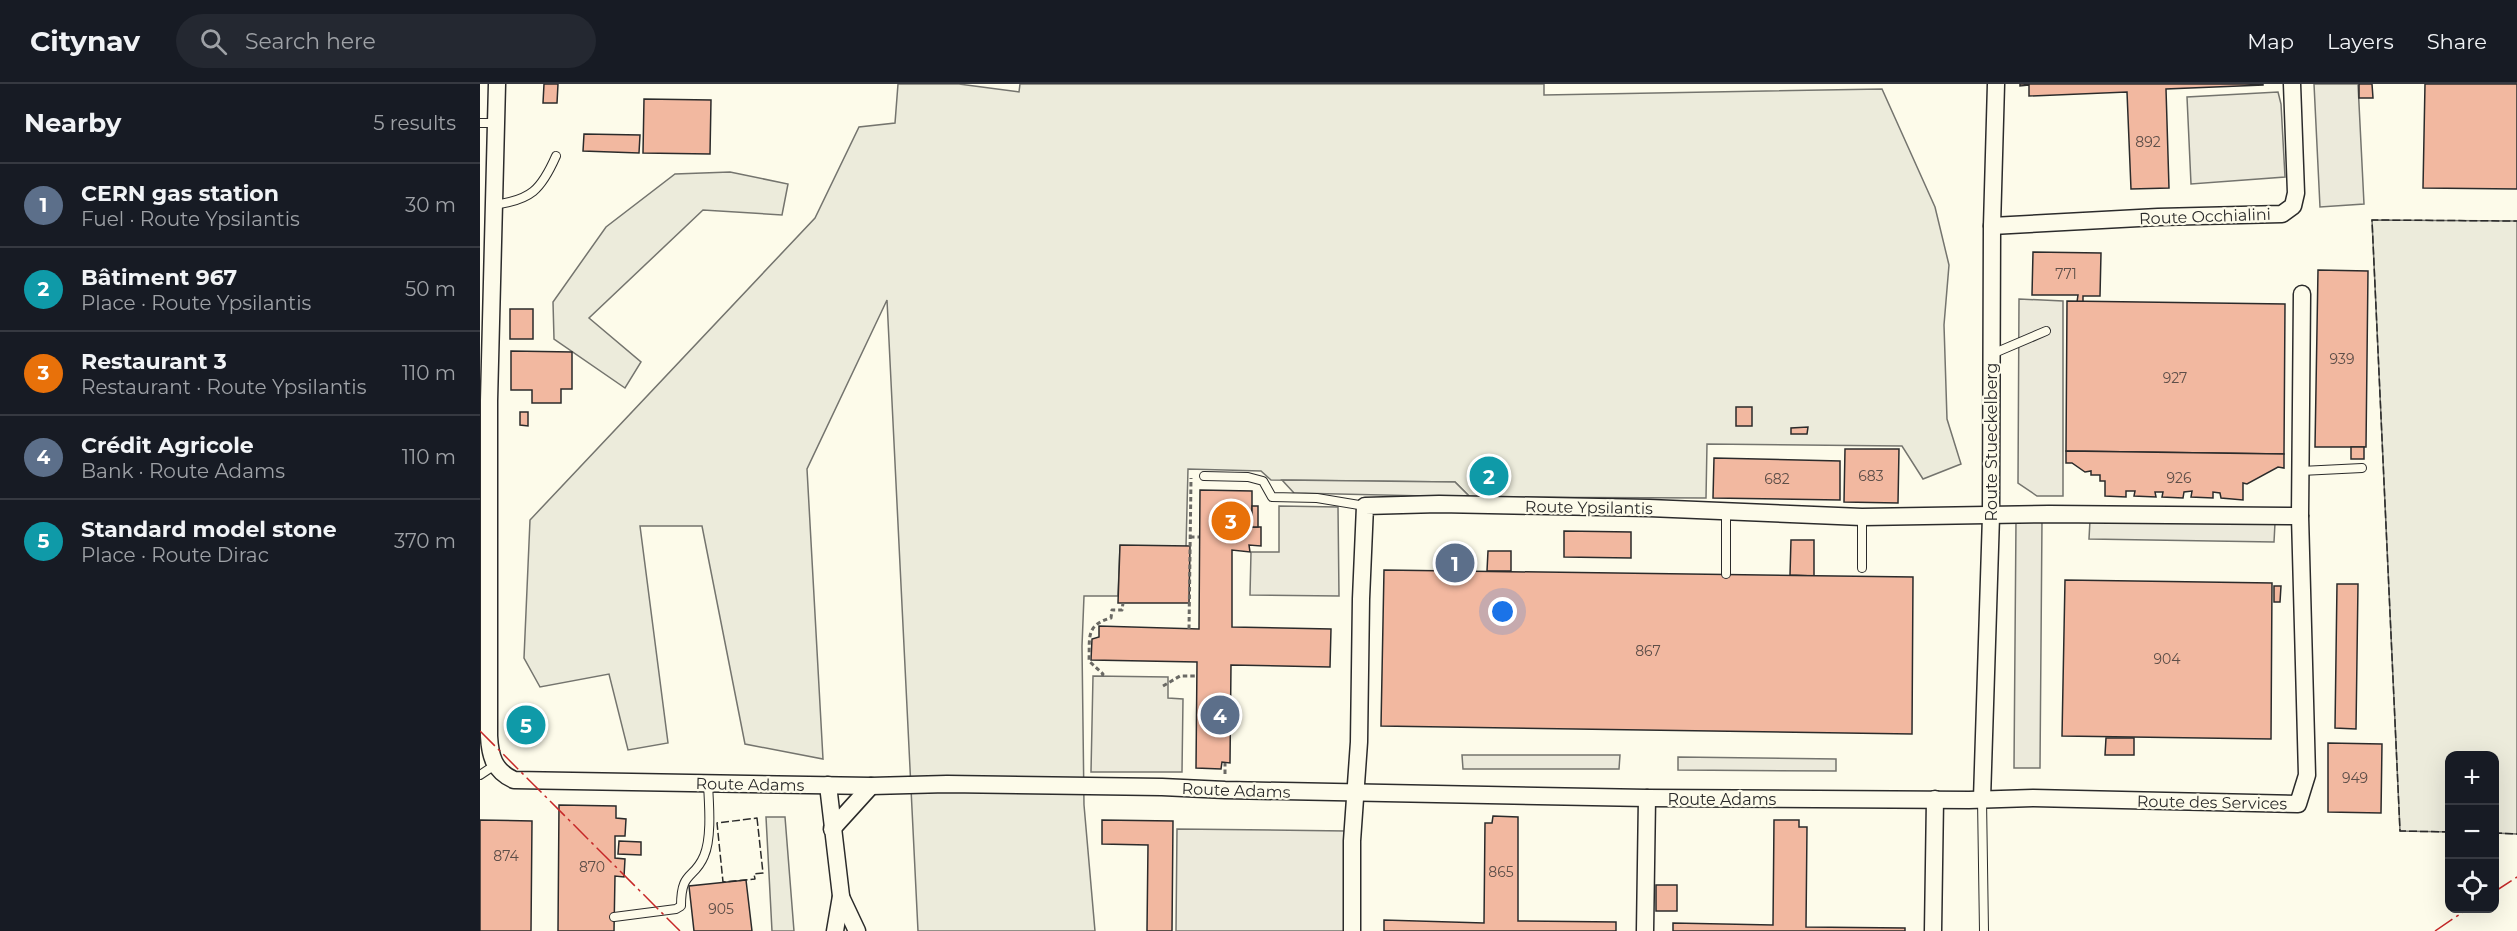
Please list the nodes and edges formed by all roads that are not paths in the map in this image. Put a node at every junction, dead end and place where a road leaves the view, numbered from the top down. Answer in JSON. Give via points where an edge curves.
{"nodes":[{"id":1,"x":497,"y":84,"type":"edge"},
{"id":2,"x":1996,"y":84,"type":"edge"},
{"id":3,"x":2292,"y":84,"type":"edge"},
{"id":4,"x":488,"y":123,"type":"edge"},
{"id":5,"x":556,"y":156,"type":"dead end"},
{"id":6,"x":494,"y":205,"type":"junction"},
{"id":7,"x":1992,"y":226,"type":"junction"},
{"id":8,"x":2302,"y":294,"type":"dead end"},
{"id":9,"x":2046,"y":331,"type":"dead end"},
{"id":10,"x":1991,"y":354,"type":"junction"},
{"id":11,"x":485,"y":401,"type":"edge"},
{"id":12,"x":2362,"y":468,"type":"dead end"},
{"id":13,"x":2301,"y":471,"type":"junction"},
{"id":14,"x":1204,"y":476,"type":"road end"},
{"id":15,"x":1365,"y":506,"type":"junction"},
{"id":16,"x":1726,"y":512,"type":"junction"},
{"id":17,"x":1992,"y":516,"type":"junction"},
{"id":18,"x":2301,"y":516,"type":"junction"},
{"id":19,"x":1862,"y":517,"type":"junction"},
{"id":20,"x":485,"y":563,"type":"edge"},
{"id":21,"x":1862,"y":568,"type":"dead end"},
{"id":22,"x":1726,"y":574,"type":"dead end"},
{"id":23,"x":495,"y":765,"type":"junction"},
{"id":24,"x":480,"y":775,"type":"edge"},
{"id":25,"x":708,"y":784,"type":"junction"},
{"id":26,"x":828,"y":785,"type":"junction"},
{"id":27,"x":871,"y":786,"type":"junction"},
{"id":28,"x":1355,"y":792,"type":"junction"},
{"id":29,"x":1647,"y":798,"type":"junction"},
{"id":30,"x":1935,"y":799,"type":"junction"},
{"id":31,"x":1982,"y":799,"type":"junction"},
{"id":32,"x":832,"y":829,"type":"junction"},
{"id":33,"x":841,"y":896,"type":"junction"},
{"id":34,"x":614,"y":917,"type":"dead end"},
{"id":35,"x":835,"y":931,"type":"edge"},
{"id":36,"x":857,"y":931,"type":"edge"},
{"id":37,"x":1352,"y":931,"type":"edge"},
{"id":38,"x":1645,"y":931,"type":"edge"},
{"id":39,"x":1933,"y":931,"type":"edge"},
{"id":40,"x":1984,"y":931,"type":"edge"}],
"edges":[{"from":1,"to":4,"type":"street"},
{"from":2,"to":7,"type":"street","name":"Route Stueckelberg"},
{"from":3,"to":7,"type":"street","name":"Route Occhialini","via":[[2296,193],[2293,206],[2282,214]]},
{"from":4,"to":6,"type":"street"},
{"from":5,"to":6,"type":"lane","via":[[544,182],[516,202]]},
{"from":6,"to":11,"type":"street"},
{"from":7,"to":10,"type":"street","name":"Route Stueckelberg"},
{"from":8,"to":13,"type":"street","name":"Route des Services"},
{"from":9,"to":10,"type":"lane"},
{"from":10,"to":17,"type":"street","name":"Route Stueckelberg"},
{"from":11,"to":20,"type":"street"},
{"from":12,"to":13,"type":"lane"},
{"from":13,"to":18,"type":"street","name":"Route des Services"},
{"from":14,"to":15,"type":"lane","via":[[1263,481],[1272,497],[1317,498]]},
{"from":15,"to":16,"type":"street","name":"Route Ypsilantis","via":[[1439,504]]},
{"from":15,"to":28,"type":"street"},
{"from":16,"to":19,"type":"street","name":"Route Ypsilantis"},
{"from":16,"to":22,"type":"lane"},
{"from":17,"to":18,"type":"street"},
{"from":17,"to":19,"type":"street","name":"Route Ypsilantis"},
{"from":17,"to":31,"type":"street","name":"Route Stueckelberg"},
{"from":18,"to":31,"type":"street","name":"Route des Services","via":[[2307,775],[2298,804]]},
{"from":19,"to":21,"type":"lane"},
{"from":20,"to":23,"type":"street","via":[[489,736]]},
{"from":23,"to":24,"type":"lane"},
{"from":23,"to":25,"type":"street","name":"Route Adams","via":[[514,780]]},
{"from":25,"to":26,"type":"street","name":"Route Adams"},
{"from":25,"to":34,"type":"lane","via":[[706,852],[682,884],[681,906]]},
{"from":26,"to":27,"type":"street","name":"Route Adams"},
{"from":26,"to":32,"type":"street"},
{"from":27,"to":28,"type":"street","name":"Route Adams"},
{"from":27,"to":32,"type":"street"},
{"from":28,"to":29,"type":"street","name":"Route Adams"},
{"from":28,"to":37,"type":"street"},
{"from":29,"to":30,"type":"street","name":"Route Adams"},
{"from":29,"to":38,"type":"street"},
{"from":30,"to":31,"type":"street","name":"Route Adams"},
{"from":30,"to":39,"type":"street"},
{"from":31,"to":40,"type":"lane"},
{"from":32,"to":33,"type":"street"},
{"from":33,"to":35,"type":"street"},
{"from":33,"to":36,"type":"street"}]}
